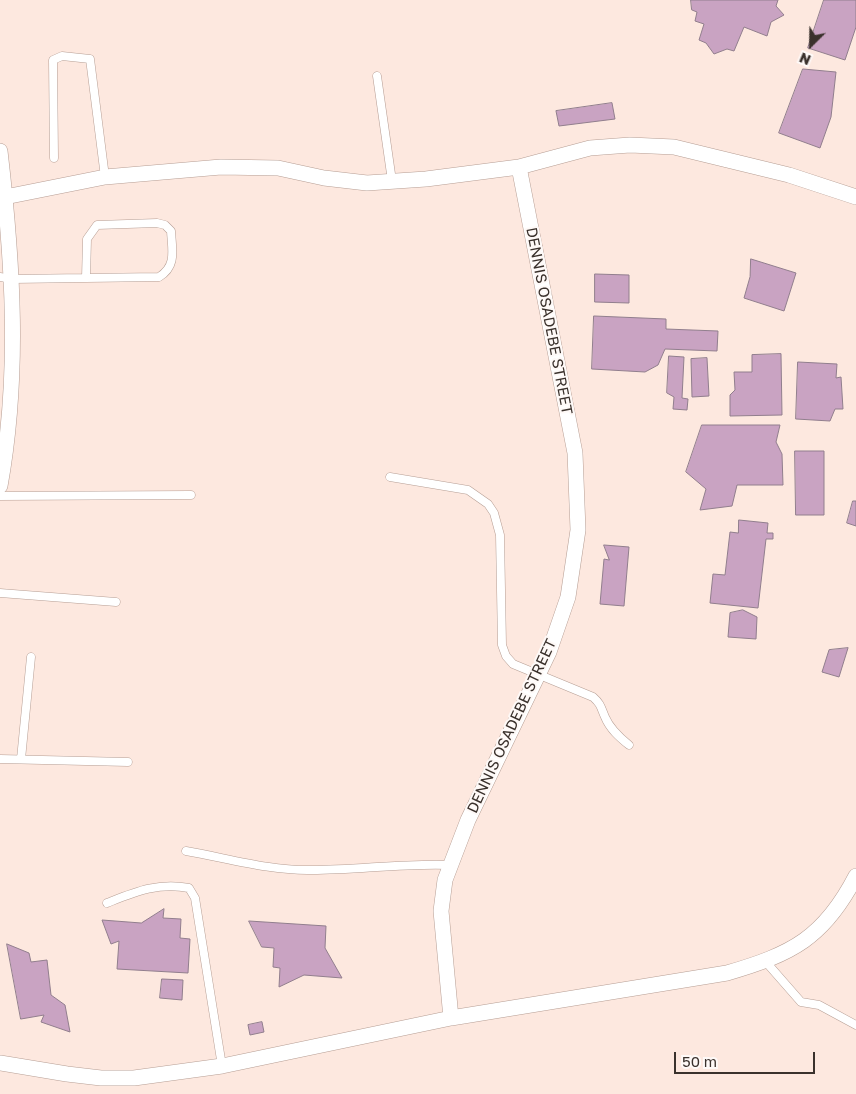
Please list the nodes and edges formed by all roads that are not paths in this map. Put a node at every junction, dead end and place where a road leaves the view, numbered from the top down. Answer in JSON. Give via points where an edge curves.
{"nodes":[{"id":1,"x":377,"y":76,"type":"dead end"},
{"id":2,"x":0,"y":151,"type":"edge"},
{"id":3,"x":54,"y":158,"type":"dead end"},
{"id":4,"x":519,"y":167,"type":"junction"},
{"id":5,"x":105,"y":177,"type":"junction"},
{"id":6,"x":392,"y":181,"type":"junction"},
{"id":7,"x":5,"y":197,"type":"junction"},
{"id":8,"x":856,"y":197,"type":"edge"},
{"id":9,"x":6,"y":278,"type":"edge"},
{"id":10,"x":86,"y":278,"type":"junction"},
{"id":11,"x":390,"y":477,"type":"dead end"},
{"id":12,"x":0,"y":486,"type":"edge"},
{"id":13,"x":191,"y":495,"type":"dead end"},
{"id":14,"x":0,"y":496,"type":"edge"},
{"id":15,"x":0,"y":593,"type":"edge"},
{"id":16,"x":116,"y":602,"type":"dead end"},
{"id":17,"x":31,"y":657,"type":"dead end"},
{"id":18,"x":539,"y":673,"type":"junction"},
{"id":19,"x":629,"y":745,"type":"dead end"},
{"id":20,"x":0,"y":759,"type":"edge"},
{"id":21,"x":21,"y":759,"type":"junction"},
{"id":22,"x":128,"y":762,"type":"dead end"},
{"id":23,"x":186,"y":851,"type":"dead end"},
{"id":24,"x":450,"y":865,"type":"junction"},
{"id":25,"x":856,"y":876,"type":"edge"},
{"id":26,"x":106,"y":903,"type":"dead end"},
{"id":27,"x":766,"y":962,"type":"junction"},
{"id":28,"x":451,"y":1018,"type":"junction"},
{"id":29,"x":856,"y":1025,"type":"edge"},
{"id":30,"x":0,"y":1063,"type":"edge"},
{"id":31,"x":222,"y":1066,"type":"junction"}],
"edges":[{"from":1,"to":6,"type":"lane"},
{"from":2,"to":7,"type":"street"},
{"from":3,"to":5,"type":"lane","via":[[53,60],[62,56],[90,59]]},
{"from":4,"to":6,"type":"street"},
{"from":4,"to":8,"type":"street","via":[[590,148],[630,145],[674,147],[789,175]]},
{"from":4,"to":18,"type":"street","name":"DENNIS OSADEBE STREET","via":[[575,453],[578,530],[568,597]]},
{"from":5,"to":6,"type":"street","via":[[249,166],[367,183]]},
{"from":5,"to":7,"type":"street"},
{"from":7,"to":9,"type":"street"},
{"from":9,"to":10,"type":"lane"},
{"from":9,"to":12,"type":"street","via":[[14,356],[8,443]]},
{"from":10,"to":10,"type":"lane","via":[[160,277],[169,271],[173,260],[171,231],[157,222],[96,225],[87,238]]},
{"from":11,"to":18,"type":"lane","via":[[468,490],[488,504],[500,535],[502,645],[513,664]]},
{"from":13,"to":14,"type":"lane"},
{"from":15,"to":16,"type":"lane"},
{"from":17,"to":21,"type":"lane"},
{"from":18,"to":19,"type":"lane","via":[[593,697],[601,704],[605,718],[616,734]]},
{"from":18,"to":24,"type":"street","name":"DENNIS OSADEBE STREET","via":[[468,820]]},
{"from":20,"to":21,"type":"lane"},
{"from":21,"to":22,"type":"lane"},
{"from":23,"to":24,"type":"lane","via":[[288,869]]},
{"from":24,"to":28,"type":"street","name":"DENNIS OSADEBE STREET","via":[[441,912]]},
{"from":25,"to":27,"type":"street","via":[[844,899],[821,928],[796,947]]},
{"from":26,"to":31,"type":"lane","via":[[147,887],[173,885],[189,888],[195,898]]},
{"from":27,"to":28,"type":"street","via":[[728,973]]},
{"from":27,"to":29,"type":"lane","via":[[801,1002],[820,1005]]},
{"from":28,"to":31,"type":"street"},
{"from":30,"to":31,"type":"street","via":[[102,1078],[134,1078]]}]}
